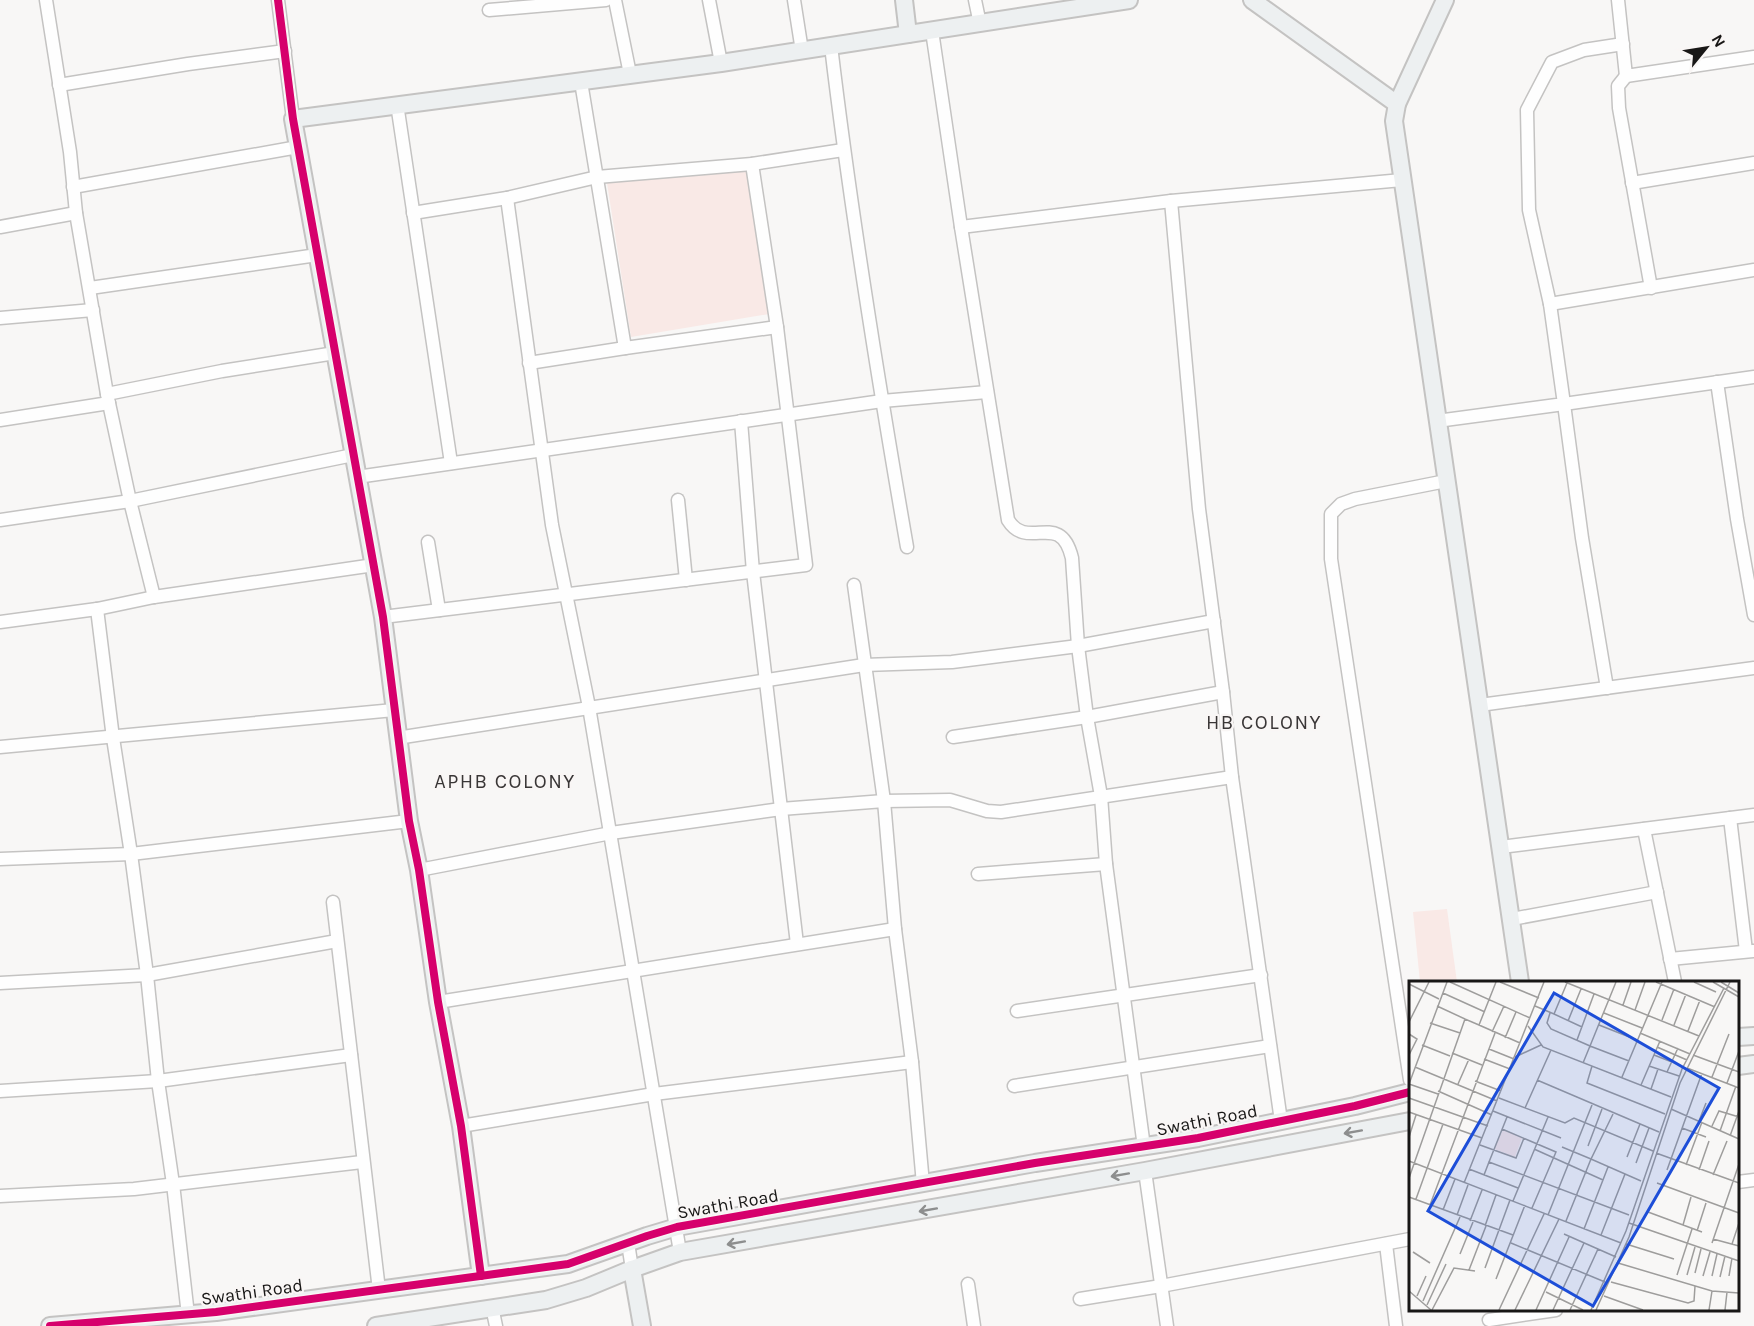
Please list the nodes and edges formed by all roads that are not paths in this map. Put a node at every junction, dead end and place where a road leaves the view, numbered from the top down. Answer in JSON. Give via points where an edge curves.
{"nodes":[{"id":1,"x":46,"y":0,"type":"edge"},
{"id":2,"x":278,"y":0,"type":"edge"},
{"id":3,"x":606,"y":0,"type":"edge"},
{"id":4,"x":615,"y":0,"type":"edge"},
{"id":5,"x":709,"y":0,"type":"edge"},
{"id":6,"x":794,"y":0,"type":"edge"},
{"id":7,"x":904,"y":0,"type":"edge"},
{"id":8,"x":975,"y":0,"type":"edge"},
{"id":9,"x":1129,"y":0,"type":"edge"},
{"id":10,"x":1252,"y":0,"type":"edge"},
{"id":11,"x":1445,"y":0,"type":"edge"},
{"id":12,"x":1618,"y":0,"type":"edge"},
{"id":13,"x":489,"y":10,"type":"dead end"},
{"id":14,"x":980,"y":24,"type":"junction"},
{"id":15,"x":932,"y":31,"type":"junction"},
{"id":16,"x":908,"y":34,"type":"junction"},
{"id":17,"x":1623,"y":44,"type":"junction"},
{"id":18,"x":831,"y":46,"type":"junction"},
{"id":19,"x":285,"y":51,"type":"junction"},
{"id":20,"x":802,"y":51,"type":"junction"},
{"id":21,"x":1754,"y":57,"type":"edge"},
{"id":22,"x":721,"y":63,"type":"junction"},
{"id":23,"x":630,"y":74,"type":"junction"},
{"id":24,"x":1626,"y":76,"type":"junction"},
{"id":25,"x":581,"y":82,"type":"junction"},
{"id":26,"x":59,"y":85,"type":"junction"},
{"id":27,"x":397,"y":104,"type":"junction"},
{"id":28,"x":1397,"y":104,"type":"junction"},
{"id":29,"x":293,"y":119,"type":"junction"},
{"id":30,"x":298,"y":147,"type":"junction"},
{"id":31,"x":843,"y":150,"type":"junction"},
{"id":32,"x":1754,"y":163,"type":"edge"},
{"id":33,"x":752,"y":164,"type":"junction"},
{"id":34,"x":597,"y":177,"type":"junction"},
{"id":35,"x":1402,"y":180,"type":"junction"},
{"id":36,"x":1632,"y":183,"type":"junction"},
{"id":37,"x":73,"y":187,"type":"junction"},
{"id":38,"x":507,"y":198,"type":"junction"},
{"id":39,"x":1171,"y":201,"type":"junction"},
{"id":40,"x":76,"y":213,"type":"junction"},
{"id":41,"x":413,"y":213,"type":"junction"},
{"id":42,"x":0,"y":227,"type":"edge"},
{"id":43,"x":961,"y":227,"type":"junction"},
{"id":44,"x":317,"y":255,"type":"junction"},
{"id":45,"x":1754,"y":270,"type":"edge"},
{"id":46,"x":90,"y":288,"type":"junction"},
{"id":47,"x":1651,"y":288,"type":"junction"},
{"id":48,"x":1550,"y":304,"type":"junction"},
{"id":49,"x":93,"y":309,"type":"junction"},
{"id":50,"x":0,"y":318,"type":"edge"},
{"id":51,"x":777,"y":327,"type":"junction"},
{"id":52,"x":625,"y":348,"type":"junction"},
{"id":53,"x":335,"y":353,"type":"junction"},
{"id":54,"x":529,"y":363,"type":"junction"},
{"id":55,"x":1754,"y":377,"type":"edge"},
{"id":56,"x":1717,"y":382,"type":"junction"},
{"id":57,"x":987,"y":392,"type":"junction"},
{"id":58,"x":108,"y":399,"type":"junction"},
{"id":59,"x":882,"y":400,"type":"junction"},
{"id":60,"x":1564,"y":404,"type":"junction"},
{"id":61,"x":787,"y":414,"type":"junction"},
{"id":62,"x":0,"y":420,"type":"edge"},
{"id":63,"x":741,"y":421,"type":"junction"},
{"id":64,"x":1437,"y":421,"type":"junction"},
{"id":65,"x":540,"y":450,"type":"junction"},
{"id":66,"x":353,"y":455,"type":"junction"},
{"id":67,"x":451,"y":463,"type":"junction"},
{"id":68,"x":357,"y":477,"type":"junction"},
{"id":69,"x":1446,"y":481,"type":"junction"},
{"id":70,"x":678,"y":500,"type":"dead end"},
{"id":71,"x":130,"y":501,"type":"junction"},
{"id":72,"x":0,"y":520,"type":"edge"},
{"id":73,"x":428,"y":542,"type":"dead end"},
{"id":74,"x":907,"y":547,"type":"dead end"},
{"id":75,"x":374,"y":565,"type":"junction"},
{"id":76,"x":753,"y":572,"type":"junction"},
{"id":77,"x":686,"y":580,"type":"junction"},
{"id":78,"x":854,"y":585,"type":"dead end"},
{"id":79,"x":566,"y":594,"type":"junction"},
{"id":80,"x":154,"y":597,"type":"junction"},
{"id":81,"x":97,"y":609,"type":"junction"},
{"id":82,"x":439,"y":610,"type":"junction"},
{"id":83,"x":1754,"y":615,"type":"edge"},
{"id":84,"x":383,"y":617,"type":"junction"},
{"id":85,"x":1214,"y":621,"type":"junction"},
{"id":86,"x":0,"y":622,"type":"edge"},
{"id":87,"x":1078,"y":646,"type":"junction"},
{"id":88,"x":864,"y":665,"type":"junction"},
{"id":89,"x":1754,"y":668,"type":"edge"},
{"id":90,"x":765,"y":680,"type":"junction"},
{"id":91,"x":1606,"y":688,"type":"junction"},
{"id":92,"x":1223,"y":692,"type":"junction"},
{"id":93,"x":1480,"y":705,"type":"junction"},
{"id":94,"x":589,"y":707,"type":"junction"},
{"id":95,"x":393,"y":710,"type":"junction"},
{"id":96,"x":1087,"y":717,"type":"junction"},
{"id":97,"x":953,"y":737,"type":"dead end"},
{"id":98,"x":113,"y":738,"type":"junction"},
{"id":99,"x":398,"y":738,"type":"junction"},
{"id":100,"x":0,"y":747,"type":"edge"},
{"id":101,"x":1232,"y":777,"type":"junction"},
{"id":102,"x":1101,"y":796,"type":"junction"},
{"id":103,"x":884,"y":801,"type":"junction"},
{"id":104,"x":781,"y":809,"type":"junction"},
{"id":105,"x":1754,"y":815,"type":"edge"},
{"id":106,"x":1730,"y":818,"type":"junction"},
{"id":107,"x":409,"y":821,"type":"junction"},
{"id":108,"x":1644,"y":829,"type":"junction"},
{"id":109,"x":611,"y":833,"type":"junction"},
{"id":110,"x":1501,"y":848,"type":"junction"},
{"id":111,"x":131,"y":854,"type":"junction"},
{"id":112,"x":0,"y":859,"type":"edge"},
{"id":113,"x":1106,"y":864,"type":"junction"},
{"id":114,"x":419,"y":870,"type":"junction"},
{"id":115,"x":978,"y":874,"type":"dead end"},
{"id":116,"x":1657,"y":892,"type":"junction"},
{"id":117,"x":333,"y":902,"type":"dead end"},
{"id":118,"x":1512,"y":919,"type":"junction"},
{"id":119,"x":895,"y":929,"type":"junction"},
{"id":120,"x":337,"y":941,"type":"junction"},
{"id":121,"x":797,"y":944,"type":"junction"},
{"id":122,"x":1750,"y":951,"type":"edge"},
{"id":123,"x":1670,"y":959,"type":"junction"},
{"id":124,"x":633,"y":970,"type":"junction"},
{"id":125,"x":147,"y":975,"type":"junction"},
{"id":126,"x":1261,"y":975,"type":"junction"},
{"id":127,"x":1520,"y":981,"type":"edge"},
{"id":128,"x":1675,"y":981,"type":"edge"},
{"id":129,"x":0,"y":983,"type":"edge"},
{"id":130,"x":1123,"y":996,"type":"junction"},
{"id":131,"x":438,"y":1002,"type":"junction"},
{"id":132,"x":1017,"y":1011,"type":"dead end"},
{"id":133,"x":1754,"y":1036,"type":"edge"},
{"id":134,"x":1739,"y":1037,"type":"edge"},
{"id":135,"x":1270,"y":1046,"type":"junction"},
{"id":136,"x":351,"y":1055,"type":"junction"},
{"id":137,"x":912,"y":1062,"type":"junction"},
{"id":138,"x":1754,"y":1064,"type":"edge"},
{"id":139,"x":1739,"y":1066,"type":"edge"},
{"id":140,"x":1132,"y":1069,"type":"junction"},
{"id":141,"x":1409,"y":1073,"type":"edge"},
{"id":142,"x":158,"y":1081,"type":"junction"},
{"id":143,"x":1014,"y":1086,"type":"dead end"},
{"id":144,"x":0,"y":1090,"type":"edge"},
{"id":145,"x":1409,"y":1092,"type":"edge"},
{"id":146,"x":654,"y":1094,"type":"junction"},
{"id":147,"x":1281,"y":1121,"type":"junction"},
{"id":148,"x":1409,"y":1122,"type":"edge"},
{"id":149,"x":460,"y":1126,"type":"junction"},
{"id":150,"x":1144,"y":1147,"type":"junction"},
{"id":151,"x":362,"y":1162,"type":"junction"},
{"id":152,"x":1146,"y":1180,"type":"junction"},
{"id":153,"x":1754,"y":1180,"type":"edge"},
{"id":154,"x":1739,"y":1182,"type":"edge"},
{"id":155,"x":173,"y":1184,"type":"junction"},
{"id":156,"x":923,"y":1184,"type":"junction"},
{"id":157,"x":0,"y":1196,"type":"edge"},
{"id":158,"x":677,"y":1227,"type":"junction"},
{"id":159,"x":1409,"y":1239,"type":"edge"},
{"id":160,"x":628,"y":1243,"type":"junction"},
{"id":161,"x":1386,"y":1244,"type":"junction"},
{"id":162,"x":680,"y":1252,"type":"junction"},
{"id":163,"x":632,"y":1269,"type":"junction"},
{"id":164,"x":481,"y":1276,"type":"junction"},
{"id":165,"x":968,"y":1284,"type":"dead end"},
{"id":166,"x":1161,"y":1286,"type":"junction"},
{"id":167,"x":379,"y":1290,"type":"junction"},
{"id":168,"x":1080,"y":1299,"type":"dead end"},
{"id":169,"x":492,"y":1307,"type":"junction"},
{"id":170,"x":1548,"y":1311,"type":"edge"},
{"id":171,"x":188,"y":1315,"type":"junction"},
{"id":172,"x":1488,"y":1319,"type":"edge"},
{"id":173,"x":50,"y":1326,"type":"edge"},
{"id":174,"x":376,"y":1326,"type":"edge"},
{"id":175,"x":496,"y":1326,"type":"edge"},
{"id":176,"x":642,"y":1326,"type":"edge"},
{"id":177,"x":974,"y":1326,"type":"edge"},
{"id":178,"x":1167,"y":1326,"type":"edge"},
{"id":179,"x":1396,"y":1326,"type":"edge"}],
"edges":[{"from":1,"to":26,"type":"street"},
{"from":2,"to":19,"type":"street"},
{"from":3,"to":13,"type":"street"},
{"from":4,"to":23,"type":"street"},
{"from":5,"to":22,"type":"street"},
{"from":6,"to":20,"type":"street"},
{"from":7,"to":16,"type":"street"},
{"from":8,"to":14,"type":"street"},
{"from":9,"to":14,"type":"street"},
{"from":10,"to":28,"type":"street"},
{"from":11,"to":28,"type":"street"},
{"from":12,"to":17,"type":"street"},
{"from":14,"to":15,"type":"street"},
{"from":15,"to":16,"type":"street"},
{"from":15,"to":43,"type":"street"},
{"from":16,"to":18,"type":"street"},
{"from":17,"to":24,"type":"street"},
{"from":17,"to":48,"type":"street","via":[[1584,50],[1552,62],[1527,110],[1529,210]]},
{"from":18,"to":20,"type":"street"},
{"from":18,"to":31,"type":"street"},
{"from":19,"to":26,"type":"street"},
{"from":19,"to":29,"type":"street"},
{"from":20,"to":22,"type":"street"},
{"from":21,"to":24,"type":"street"},
{"from":22,"to":23,"type":"street"},
{"from":23,"to":25,"type":"street"},
{"from":24,"to":36,"type":"street","via":[[1618,86],[1619,108]]},
{"from":25,"to":27,"type":"street"},
{"from":25,"to":34,"type":"street"},
{"from":26,"to":37,"type":"street"},
{"from":27,"to":29,"type":"street"},
{"from":27,"to":41,"type":"street"},
{"from":28,"to":35,"type":"street","via":[[1394,121]]},
{"from":29,"to":30,"type":"street"},
{"from":30,"to":37,"type":"street"},
{"from":30,"to":44,"type":"street"},
{"from":31,"to":33,"type":"street"},
{"from":31,"to":59,"type":"street"},
{"from":32,"to":36,"type":"street"},
{"from":33,"to":34,"type":"street"},
{"from":33,"to":51,"type":"street"},
{"from":34,"to":38,"type":"street"},
{"from":34,"to":52,"type":"street"},
{"from":35,"to":39,"type":"street"},
{"from":35,"to":64,"type":"street"},
{"from":36,"to":47,"type":"street"},
{"from":37,"to":40,"type":"street"},
{"from":38,"to":41,"type":"street"},
{"from":38,"to":54,"type":"street"},
{"from":39,"to":43,"type":"street"},
{"from":39,"to":85,"type":"street","via":[[1199,509]]},
{"from":40,"to":42,"type":"street"},
{"from":40,"to":46,"type":"street"},
{"from":41,"to":67,"type":"street"},
{"from":43,"to":57,"type":"street"},
{"from":44,"to":46,"type":"street"},
{"from":44,"to":53,"type":"street"},
{"from":45,"to":47,"type":"street"},
{"from":46,"to":49,"type":"street"},
{"from":47,"to":48,"type":"street"},
{"from":48,"to":60,"type":"street"},
{"from":49,"to":50,"type":"street"},
{"from":49,"to":58,"type":"street"},
{"from":51,"to":52,"type":"street"},
{"from":51,"to":61,"type":"street"},
{"from":52,"to":54,"type":"street"},
{"from":53,"to":58,"type":"street","via":[[222,371]]},
{"from":53,"to":66,"type":"street"},
{"from":54,"to":65,"type":"street"},
{"from":55,"to":56,"type":"street"},
{"from":56,"to":60,"type":"street"},
{"from":56,"to":83,"type":"street"},
{"from":57,"to":59,"type":"street"},
{"from":57,"to":87,"type":"street","via":[[1008,520],[1021,533],[1053,533],[1063,536],[1069,545]]},
{"from":58,"to":62,"type":"street"},
{"from":58,"to":71,"type":"street"},
{"from":59,"to":61,"type":"street"},
{"from":59,"to":74,"type":"street"},
{"from":60,"to":64,"type":"street"},
{"from":60,"to":91,"type":"street"},
{"from":61,"to":63,"type":"street"},
{"from":61,"to":76,"type":"street","via":[[806,565]]},
{"from":63,"to":65,"type":"street"},
{"from":63,"to":76,"type":"street"},
{"from":64,"to":69,"type":"street"},
{"from":65,"to":67,"type":"street"},
{"from":65,"to":79,"type":"street"},
{"from":66,"to":68,"type":"street"},
{"from":66,"to":71,"type":"street"},
{"from":67,"to":68,"type":"street"},
{"from":68,"to":75,"type":"street"},
{"from":69,"to":93,"type":"street"},
{"from":69,"to":141,"type":"street","via":[[1355,499],[1341,504],[1331,514],[1331,559]]},
{"from":70,"to":77,"type":"street"},
{"from":71,"to":72,"type":"street"},
{"from":71,"to":80,"type":"street"},
{"from":73,"to":82,"type":"street"},
{"from":75,"to":80,"type":"street"},
{"from":75,"to":84,"type":"street"},
{"from":76,"to":77,"type":"street"},
{"from":76,"to":90,"type":"street"},
{"from":77,"to":79,"type":"street"},
{"from":78,"to":88,"type":"street"},
{"from":79,"to":82,"type":"street"},
{"from":79,"to":94,"type":"street"},
{"from":80,"to":81,"type":"street"},
{"from":81,"to":86,"type":"street"},
{"from":81,"to":98,"type":"street"},
{"from":82,"to":84,"type":"street"},
{"from":84,"to":95,"type":"street"},
{"from":85,"to":87,"type":"street"},
{"from":85,"to":92,"type":"street"},
{"from":87,"to":88,"type":"street","via":[[952,662]]},
{"from":87,"to":96,"type":"street"},
{"from":88,"to":90,"type":"street"},
{"from":88,"to":103,"type":"street"},
{"from":89,"to":91,"type":"street"},
{"from":90,"to":94,"type":"street"},
{"from":90,"to":104,"type":"street"},
{"from":91,"to":93,"type":"street"},
{"from":92,"to":96,"type":"street"},
{"from":92,"to":101,"type":"street"},
{"from":93,"to":110,"type":"street"},
{"from":94,"to":99,"type":"street"},
{"from":94,"to":109,"type":"street"},
{"from":95,"to":98,"type":"street"},
{"from":95,"to":99,"type":"street"},
{"from":96,"to":97,"type":"street"},
{"from":96,"to":102,"type":"street"},
{"from":98,"to":100,"type":"street"},
{"from":98,"to":111,"type":"street"},
{"from":99,"to":107,"type":"street"},
{"from":101,"to":102,"type":"street"},
{"from":101,"to":126,"type":"street"},
{"from":102,"to":103,"type":"street","via":[[1001,812],[950,800]]},
{"from":102,"to":113,"type":"street"},
{"from":103,"to":104,"type":"street"},
{"from":103,"to":119,"type":"street"},
{"from":104,"to":109,"type":"street"},
{"from":104,"to":121,"type":"street"},
{"from":105,"to":106,"type":"street"},
{"from":106,"to":108,"type":"street"},
{"from":106,"to":122,"type":"street"},
{"from":107,"to":111,"type":"street"},
{"from":107,"to":114,"type":"street"},
{"from":108,"to":110,"type":"street"},
{"from":108,"to":116,"type":"street"},
{"from":109,"to":114,"type":"street"},
{"from":109,"to":124,"type":"street"},
{"from":110,"to":118,"type":"street"},
{"from":111,"to":112,"type":"street"},
{"from":111,"to":125,"type":"street"},
{"from":113,"to":115,"type":"street"},
{"from":113,"to":130,"type":"street"},
{"from":114,"to":131,"type":"street"},
{"from":116,"to":118,"type":"street"},
{"from":116,"to":123,"type":"street"},
{"from":117,"to":120,"type":"street"},
{"from":118,"to":127,"type":"street"},
{"from":119,"to":121,"type":"street"},
{"from":119,"to":137,"type":"street"},
{"from":120,"to":125,"type":"street"},
{"from":120,"to":136,"type":"street"},
{"from":121,"to":124,"type":"street"},
{"from":122,"to":123,"type":"street"},
{"from":123,"to":128,"type":"street"},
{"from":124,"to":131,"type":"street"},
{"from":124,"to":146,"type":"street"},
{"from":125,"to":129,"type":"street"},
{"from":125,"to":142,"type":"street"},
{"from":126,"to":130,"type":"street"},
{"from":126,"to":135,"type":"street"},
{"from":130,"to":132,"type":"street"},
{"from":130,"to":140,"type":"street"},
{"from":131,"to":149,"type":"street"},
{"from":133,"to":134,"type":"street"},
{"from":135,"to":140,"type":"street"},
{"from":135,"to":147,"type":"street"},
{"from":136,"to":142,"type":"street"},
{"from":136,"to":151,"type":"street"},
{"from":137,"to":146,"type":"street"},
{"from":137,"to":156,"type":"street"},
{"from":138,"to":139,"type":"street"},
{"from":140,"to":143,"type":"street"},
{"from":140,"to":150,"type":"street"},
{"from":142,"to":144,"type":"street"},
{"from":142,"to":155,"type":"street"},
{"from":145,"to":147,"type":"street","name":"Swathi Road"},
{"from":146,"to":149,"type":"street"},
{"from":146,"to":158,"type":"street"},
{"from":147,"to":150,"type":"street","name":"Swathi Road"},
{"from":148,"to":152,"type":"street","one_way":true},
{"from":149,"to":164,"type":"street"},
{"from":150,"to":156,"type":"street","name":"Swathi Road"},
{"from":151,"to":155,"type":"street"},
{"from":151,"to":167,"type":"street"},
{"from":152,"to":162,"type":"street","one_way":true},
{"from":152,"to":166,"type":"street"},
{"from":153,"to":154,"type":"street"},
{"from":155,"to":157,"type":"street"},
{"from":155,"to":171,"type":"street"},
{"from":156,"to":158,"type":"street","name":"Swathi Road"},
{"from":158,"to":160,"type":"street","name":"Swathi Road"},
{"from":158,"to":162,"type":"street"},
{"from":159,"to":161,"type":"street"},
{"from":160,"to":163,"type":"street"},
{"from":160,"to":164,"type":"street","name":"Swathi Road","via":[[568,1264]]},
{"from":161,"to":166,"type":"street"},
{"from":161,"to":179,"type":"street"},
{"from":162,"to":163,"type":"street"},
{"from":163,"to":169,"type":"street","via":[[567,1295]]},
{"from":163,"to":176,"type":"street"},
{"from":164,"to":167,"type":"street","name":"Swathi Road"},
{"from":165,"to":177,"type":"street"},
{"from":166,"to":168,"type":"street"},
{"from":166,"to":178,"type":"street"},
{"from":167,"to":171,"type":"street","name":"Swathi Road"},
{"from":169,"to":174,"type":"street"},
{"from":169,"to":175,"type":"street"},
{"from":170,"to":172,"type":"street"},
{"from":171,"to":173,"type":"street","name":"Swathi Road"}]}
